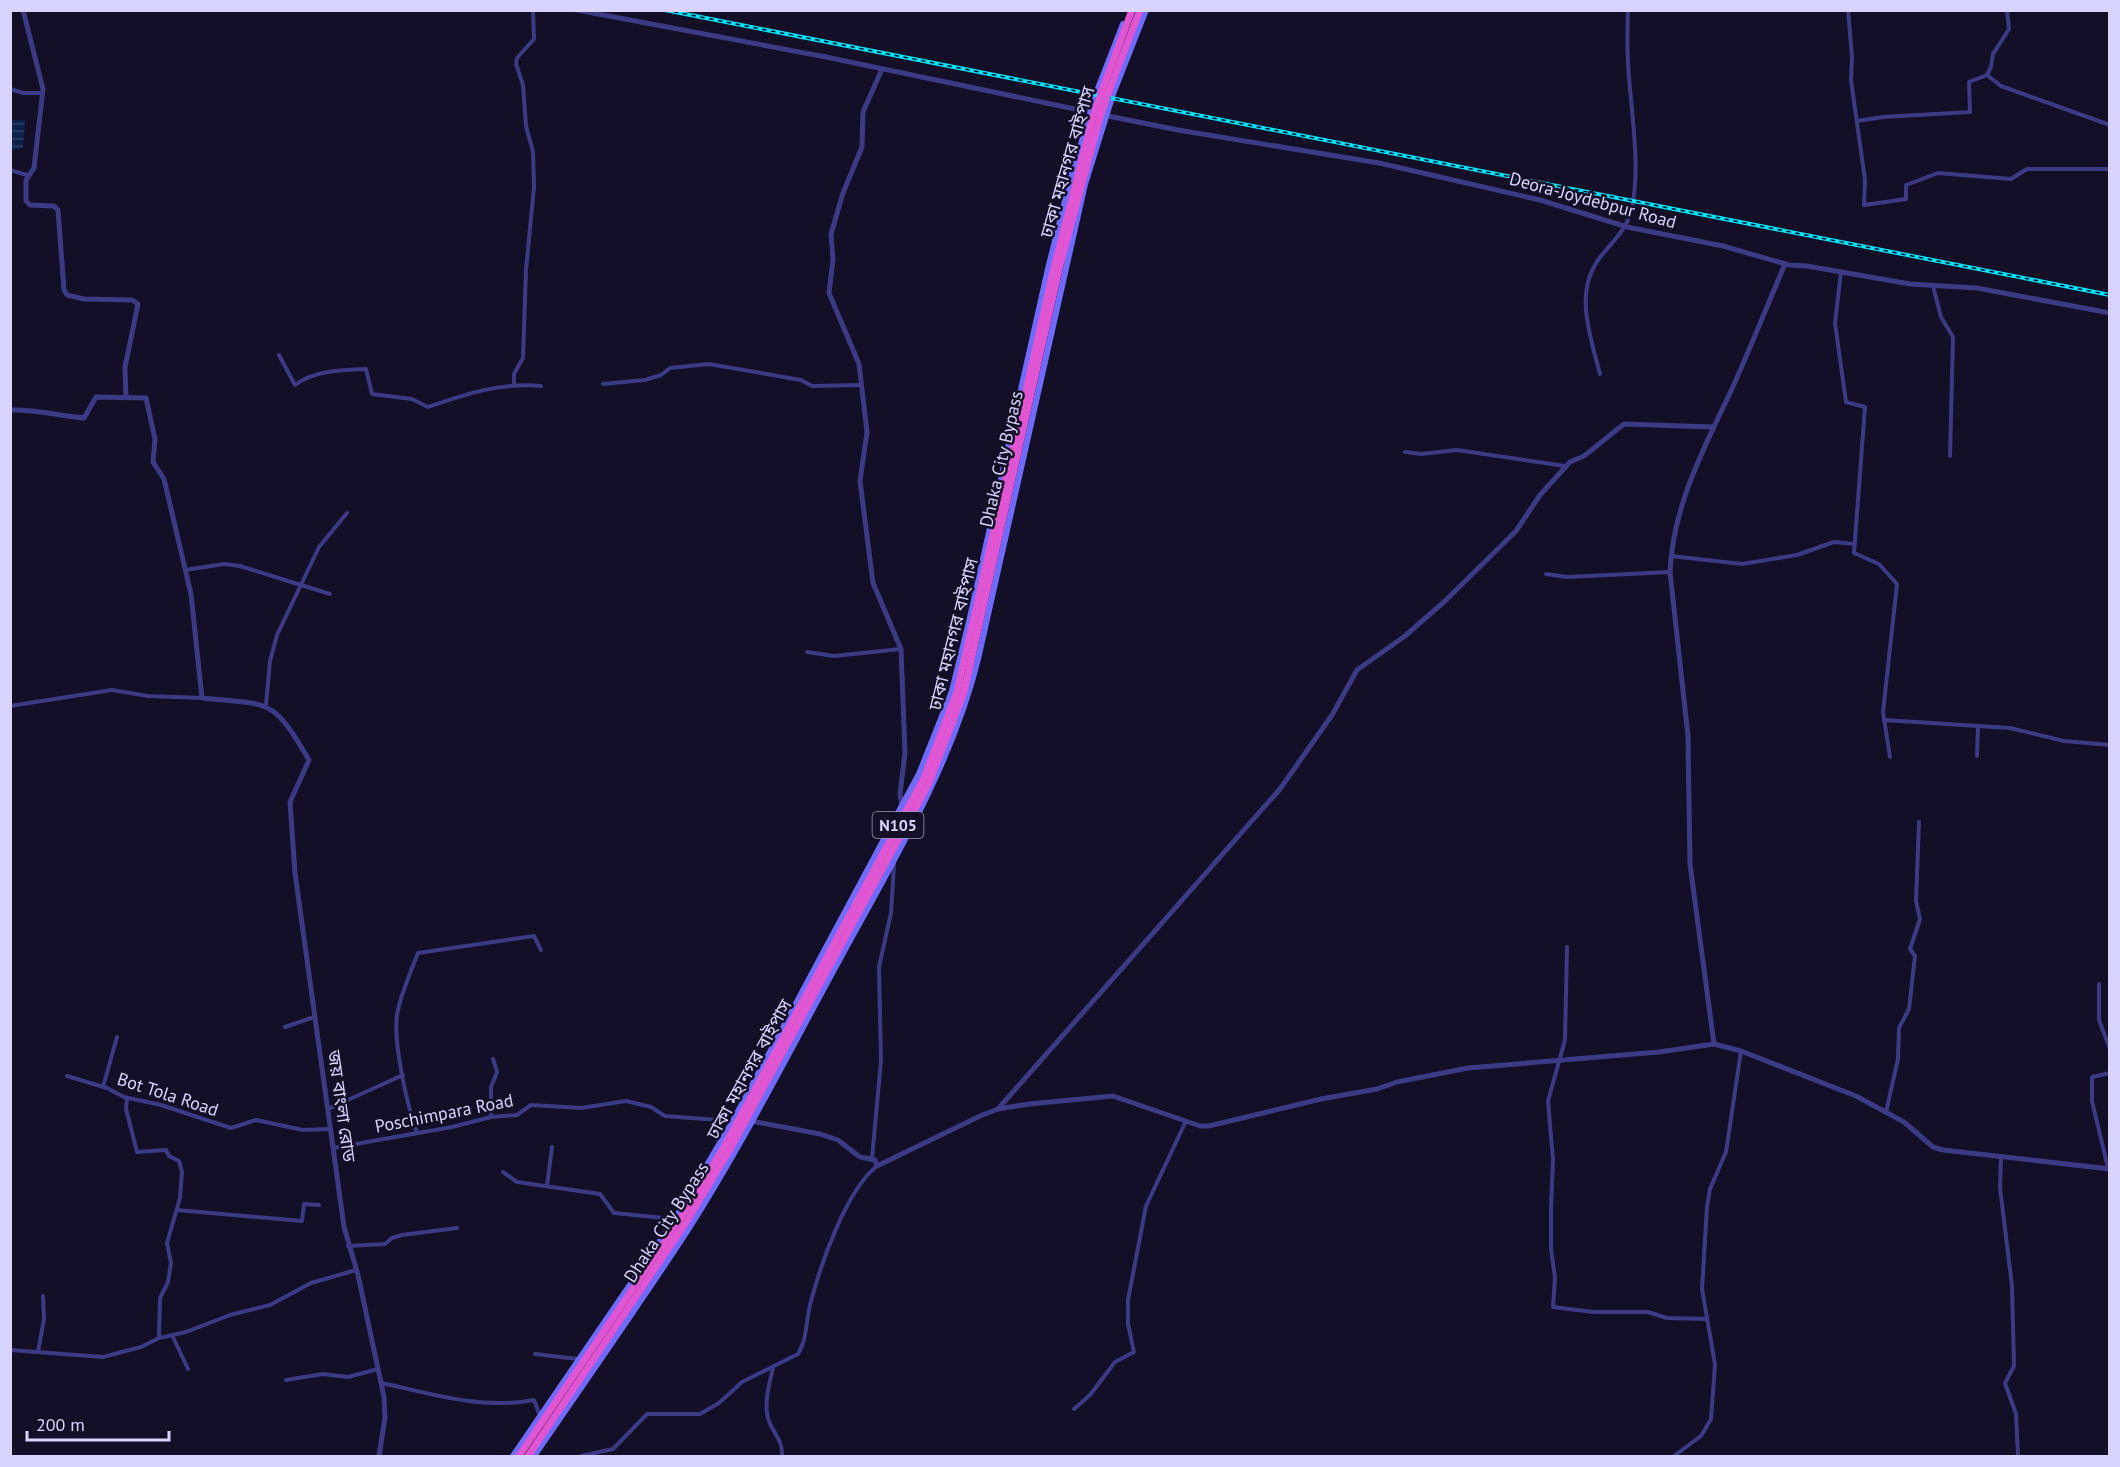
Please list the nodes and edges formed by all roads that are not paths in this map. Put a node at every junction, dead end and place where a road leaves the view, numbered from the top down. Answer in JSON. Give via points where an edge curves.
{"nodes":[{"id":1,"x":24,"y":10,"type":"edge"},
{"id":2,"x":533,"y":10,"type":"edge"},
{"id":3,"x":577,"y":10,"type":"edge"},
{"id":4,"x":618,"y":10,"type":"edge"},
{"id":5,"x":1130,"y":10,"type":"edge"},
{"id":6,"x":1140,"y":10,"type":"edge"},
{"id":7,"x":1146,"y":10,"type":"edge"},
{"id":8,"x":1628,"y":10,"type":"edge"},
{"id":9,"x":1848,"y":10,"type":"edge"},
{"id":10,"x":2007,"y":10,"type":"edge"},
{"id":11,"x":617,"y":18,"type":"junction"},
{"id":12,"x":882,"y":69,"type":"junction"},
{"id":13,"x":1987,"y":75,"type":"junction"},
{"id":14,"x":1107,"y":86,"type":"junction"},
{"id":15,"x":10,"y":89,"type":"edge"},
{"id":16,"x":43,"y":93,"type":"junction"},
{"id":17,"x":1097,"y":115,"type":"junction"},
{"id":18,"x":1857,"y":121,"type":"junction"},
{"id":19,"x":2109,"y":125,"type":"edge"},
{"id":20,"x":2109,"y":169,"type":"edge"},
{"id":21,"x":10,"y":170,"type":"edge"},
{"id":22,"x":27,"y":176,"type":"junction"},
{"id":23,"x":1627,"y":227,"type":"junction"},
{"id":24,"x":1785,"y":264,"type":"junction"},
{"id":25,"x":1841,"y":272,"type":"junction"},
{"id":26,"x":1933,"y":286,"type":"junction"},
{"id":27,"x":2109,"y":313,"type":"edge"},
{"id":28,"x":279,"y":355,"type":"dead end"},
{"id":29,"x":1600,"y":374,"type":"dead end"},
{"id":30,"x":514,"y":383,"type":"junction"},
{"id":31,"x":603,"y":384,"type":"dead end"},
{"id":32,"x":862,"y":385,"type":"junction"},
{"id":33,"x":541,"y":386,"type":"dead end"},
{"id":34,"x":126,"y":397,"type":"junction"},
{"id":35,"x":10,"y":410,"type":"edge"},
{"id":36,"x":1713,"y":427,"type":"junction"},
{"id":37,"x":1405,"y":452,"type":"dead end"},
{"id":38,"x":1950,"y":456,"type":"dead end"},
{"id":39,"x":1565,"y":466,"type":"junction"},
{"id":40,"x":347,"y":513,"type":"dead end"},
{"id":41,"x":1854,"y":544,"type":"junction"},
{"id":42,"x":1671,"y":556,"type":"junction"},
{"id":43,"x":184,"y":570,"type":"junction"},
{"id":44,"x":1670,"y":572,"type":"junction"},
{"id":45,"x":1546,"y":574,"type":"dead end"},
{"id":46,"x":302,"y":586,"type":"junction"},
{"id":47,"x":330,"y":594,"type":"dead end"},
{"id":48,"x":901,"y":649,"type":"junction"},
{"id":49,"x":807,"y":652,"type":"dead end"},
{"id":50,"x":202,"y":698,"type":"junction"},
{"id":51,"x":266,"y":705,"type":"junction"},
{"id":52,"x":10,"y":706,"type":"edge"},
{"id":53,"x":1884,"y":720,"type":"junction"},
{"id":54,"x":1978,"y":727,"type":"junction"},
{"id":55,"x":2109,"y":745,"type":"edge"},
{"id":56,"x":1977,"y":756,"type":"dead end"},
{"id":57,"x":1890,"y":757,"type":"dead end"},
{"id":58,"x":902,"y":806,"type":"junction"},
{"id":59,"x":1919,"y":822,"type":"dead end"},
{"id":60,"x":894,"y":858,"type":"junction"},
{"id":61,"x":1567,"y":947,"type":"dead end"},
{"id":62,"x":541,"y":950,"type":"dead end"},
{"id":63,"x":2099,"y":984,"type":"dead end"},
{"id":64,"x":314,"y":1017,"type":"junction"},
{"id":65,"x":285,"y":1027,"type":"dead end"},
{"id":66,"x":117,"y":1037,"type":"dead end"},
{"id":67,"x":1714,"y":1044,"type":"junction"},
{"id":68,"x":2109,"y":1049,"type":"edge"},
{"id":69,"x":1741,"y":1051,"type":"junction"},
{"id":70,"x":493,"y":1059,"type":"dead end"},
{"id":71,"x":1558,"y":1061,"type":"junction"},
{"id":72,"x":2109,"y":1073,"type":"edge"},
{"id":73,"x":404,"y":1076,"type":"junction"},
{"id":74,"x":67,"y":1077,"type":"dead end"},
{"id":75,"x":103,"y":1087,"type":"junction"},
{"id":76,"x":127,"y":1098,"type":"junction"},
{"id":77,"x":328,"y":1109,"type":"junction"},
{"id":78,"x":998,"y":1109,"type":"junction"},
{"id":79,"x":1886,"y":1112,"type":"junction"},
{"id":80,"x":491,"y":1117,"type":"junction"},
{"id":81,"x":733,"y":1121,"type":"junction"},
{"id":82,"x":751,"y":1121,"type":"junction"},
{"id":83,"x":1187,"y":1121,"type":"junction"},
{"id":84,"x":330,"y":1129,"type":"junction"},
{"id":85,"x":417,"y":1133,"type":"junction"},
{"id":86,"x":333,"y":1148,"type":"junction"},
{"id":87,"x":552,"y":1148,"type":"dead end"},
{"id":88,"x":2001,"y":1155,"type":"junction"},
{"id":89,"x":872,"y":1158,"type":"junction"},
{"id":90,"x":877,"y":1166,"type":"junction"},
{"id":91,"x":2109,"y":1168,"type":"edge"},
{"id":92,"x":503,"y":1172,"type":"dead end"},
{"id":93,"x":547,"y":1186,"type":"junction"},
{"id":94,"x":319,"y":1204,"type":"dead end"},
{"id":95,"x":177,"y":1210,"type":"junction"},
{"id":96,"x":675,"y":1219,"type":"junction"},
{"id":97,"x":457,"y":1228,"type":"dead end"},
{"id":98,"x":347,"y":1246,"type":"junction"},
{"id":99,"x":356,"y":1270,"type":"junction"},
{"id":100,"x":43,"y":1296,"type":"dead end"},
{"id":101,"x":1707,"y":1319,"type":"junction"},
{"id":102,"x":172,"y":1335,"type":"junction"},
{"id":103,"x":159,"y":1338,"type":"junction"},
{"id":104,"x":10,"y":1350,"type":"edge"},
{"id":105,"x":38,"y":1352,"type":"junction"},
{"id":106,"x":535,"y":1354,"type":"dead end"},
{"id":107,"x":578,"y":1359,"type":"junction"},
{"id":108,"x":773,"y":1368,"type":"junction"},
{"id":109,"x":188,"y":1369,"type":"dead end"},
{"id":110,"x":378,"y":1369,"type":"junction"},
{"id":111,"x":286,"y":1380,"type":"dead end"},
{"id":112,"x":381,"y":1383,"type":"junction"},
{"id":113,"x":1074,"y":1409,"type":"dead end"},
{"id":114,"x":540,"y":1416,"type":"junction"},
{"id":115,"x":379,"y":1456,"type":"edge"},
{"id":116,"x":513,"y":1456,"type":"edge"},
{"id":117,"x":519,"y":1456,"type":"edge"},
{"id":118,"x":528,"y":1456,"type":"edge"},
{"id":119,"x":534,"y":1456,"type":"edge"},
{"id":120,"x":581,"y":1456,"type":"edge"},
{"id":121,"x":782,"y":1456,"type":"edge"},
{"id":122,"x":1674,"y":1456,"type":"edge"},
{"id":123,"x":2018,"y":1456,"type":"edge"}],
"edges":[{"from":1,"to":16,"type":"street"},
{"from":2,"to":30,"type":"street","via":[[534,39],[516,64],[533,152],[534,187],[523,358],[514,374]]},
{"from":3,"to":11,"type":"street","name":"Deora-Joydebpur Road"},
{"from":4,"to":11,"type":"street"},
{"from":5,"to":14,"type":"highway","name":"ঢাকা মহানগর বাইপাস","number":"N105"},
{"from":5,"to":17,"type":"main road"},
{"from":6,"to":14,"type":"highway","number":"N105"},
{"from":7,"to":17,"type":"main road"},
{"from":8,"to":23,"type":"street","via":[[1634,196]]},
{"from":9,"to":18,"type":"street"},
{"from":10,"to":13,"type":"street","via":[[2008,32],[1993,54]]},
{"from":11,"to":12,"type":"street","name":"Deora-Joydebpur Road"},
{"from":12,"to":17,"type":"street","name":"Deora-Joydebpur Road"},
{"from":12,"to":32,"type":"street","via":[[863,112],[862,147],[831,234],[830,297],[851,342]]},
{"from":13,"to":18,"type":"street","via":[[1970,80],[1968,114]]},
{"from":13,"to":19,"type":"street","via":[[2001,86]]},
{"from":14,"to":17,"type":"highway","name":"ঢাকা মহানগর বাইপাস","number":"N105","bridge":true},
{"from":15,"to":16,"type":"street"},
{"from":16,"to":22,"type":"street","via":[[34,168]]},
{"from":17,"to":23,"type":"street","name":"Deora-Joydebpur Road","via":[[1379,163],[1540,200]]},
{"from":17,"to":58,"type":"main road","via":[[1048,269],[952,691],[920,774]]},
{"from":17,"to":60,"type":"main road","via":[[970,693],[933,784]]},
{"from":17,"to":117,"type":"highway","name":"ঢাকা মহানগর বাইপাস","number":"N105","via":[[1053,272],[963,669],[940,742],[718,1156],[679,1221]]},
{"from":17,"to":118,"type":"highway","name":"Dhaka City Bypass","number":"N105","via":[[967,684],[938,762],[907,826],[723,1161],[685,1224]]},
{"from":18,"to":20,"type":"street","via":[[1865,180],[1864,205],[1906,199],[1906,185],[1938,173],[2011,179],[2027,169]]},
{"from":21,"to":22,"type":"street"},
{"from":22,"to":34,"type":"street","via":[[28,204],[54,206],[59,213],[65,293],[84,299],[132,300],[138,304],[125,367]]},
{"from":23,"to":24,"type":"street","name":"Deora-Joydebpur Road","via":[[1723,246]]},
{"from":23,"to":29,"type":"street","via":[[1599,259],[1587,283],[1586,328]]},
{"from":24,"to":25,"type":"street","name":"Deora-Joydebpur Road"},
{"from":24,"to":36,"type":"street"},
{"from":25,"to":26,"type":"street","name":"Deora-Joydebpur Road"},
{"from":25,"to":41,"type":"street","via":[[1835,323],[1846,402],[1865,407]]},
{"from":26,"to":27,"type":"street","name":"Deora-Joydebpur Road","via":[[1977,288]]},
{"from":26,"to":38,"type":"street","via":[[1941,317],[1953,337]]},
{"from":28,"to":30,"type":"street","via":[[295,385],[324,373],[366,369],[372,394],[412,399],[428,407]]},
{"from":30,"to":33,"type":"street"},
{"from":31,"to":32,"type":"street","via":[[645,380],[670,368],[709,364],[801,380],[812,386]]},
{"from":32,"to":48,"type":"street","via":[[867,432],[860,481],[873,583]]},
{"from":34,"to":35,"type":"street","via":[[94,398],[84,418],[56,416],[35,409]]},
{"from":34,"to":43,"type":"street","via":[[147,399],[155,439],[153,462],[164,479]]},
{"from":36,"to":39,"type":"street","via":[[1624,424]]},
{"from":36,"to":42,"type":"street","via":[[1678,514]]},
{"from":37,"to":39,"type":"street","via":[[1457,450]]},
{"from":39,"to":78,"type":"street","via":[[1516,531],[1405,636],[1358,670],[1338,706],[1280,789]]},
{"from":40,"to":46,"type":"street","via":[[319,547]]},
{"from":41,"to":42,"type":"street","via":[[1834,542],[1797,555],[1742,564]]},
{"from":41,"to":53,"type":"street","via":[[1855,555],[1879,564],[1896,581]]},
{"from":42,"to":44,"type":"street"},
{"from":43,"to":46,"type":"street","via":[[224,564],[240,566]]},
{"from":43,"to":50,"type":"street","via":[[191,594]]},
{"from":44,"to":45,"type":"street","via":[[1567,577]]},
{"from":44,"to":67,"type":"street","via":[[1688,736],[1690,864]]},
{"from":46,"to":47,"type":"street"},
{"from":46,"to":51,"type":"street","via":[[277,635]]},
{"from":48,"to":49,"type":"street","via":[[834,656]]},
{"from":48,"to":58,"type":"street","via":[[905,753]]},
{"from":50,"to":51,"type":"street"},
{"from":50,"to":52,"type":"street","via":[[112,690]]},
{"from":51,"to":64,"type":"street","name":"জয় বাংলা রোড","via":[[283,719],[309,760],[290,802],[298,902]]},
{"from":53,"to":54,"type":"street"},
{"from":53,"to":57,"type":"street"},
{"from":54,"to":55,"type":"street","via":[[2010,728],[2068,742]]},
{"from":54,"to":56,"type":"street"},
{"from":58,"to":81,"type":"main road"},
{"from":59,"to":79,"type":"street","via":[[1916,901],[1920,919],[1910,949],[1915,956],[1909,1009],[1899,1028],[1898,1059]]},
{"from":60,"to":82,"type":"main road"},
{"from":60,"to":89,"type":"street","via":[[891,913],[879,967],[881,1061]]},
{"from":61,"to":71,"type":"street","via":[[1567,1027]]},
{"from":62,"to":73,"type":"street","via":[[534,936],[418,953],[397,1013]]},
{"from":63,"to":68,"type":"street","via":[[2099,1020]]},
{"from":64,"to":65,"type":"street"},
{"from":64,"to":77,"type":"street","name":"জয় বাংলা রোড"},
{"from":66,"to":75,"type":"street"},
{"from":67,"to":69,"type":"street"},
{"from":67,"to":71,"type":"street"},
{"from":69,"to":79,"type":"street","via":[[1856,1096]]},
{"from":69,"to":101,"type":"street","via":[[1726,1152],[1710,1189],[1707,1207],[1702,1289]]},
{"from":70,"to":80,"type":"street","via":[[497,1072],[491,1087]]},
{"from":71,"to":83,"type":"street","via":[[1468,1068],[1209,1126]]},
{"from":71,"to":101,"type":"street","via":[[1548,1101],[1553,1160],[1553,1307]]},
{"from":72,"to":91,"type":"street","via":[[2092,1077],[2092,1101]]},
{"from":73,"to":77,"type":"street"},
{"from":73,"to":85,"type":"street","via":[[409,1112]]},
{"from":74,"to":75,"type":"street","name":"Bot Tola Road"},
{"from":75,"to":76,"type":"street","name":"Bot Tola Road"},
{"from":76,"to":84,"type":"street","name":"Bot Tola Road","via":[[231,1128],[256,1120],[303,1130]]},
{"from":76,"to":95,"type":"street","via":[[137,1152],[164,1149],[180,1163],[182,1184]]},
{"from":77,"to":84,"type":"street","name":"জয় বাংলা রোড"},
{"from":78,"to":83,"type":"street","via":[[1113,1096]]},
{"from":78,"to":90,"type":"street"},
{"from":79,"to":88,"type":"street","via":[[1933,1147]]},
{"from":80,"to":81,"type":"street","name":"Poschimpara Road","via":[[517,1115],[531,1105],[581,1108],[626,1101],[651,1107],[665,1116]]},
{"from":80,"to":85,"type":"street","name":"Poschimpara Road"},
{"from":81,"to":96,"type":"main road"},
{"from":82,"to":89,"type":"street","via":[[820,1134],[838,1140],[860,1157]]},
{"from":82,"to":119,"type":"main road","via":[[689,1227]]},
{"from":83,"to":113,"type":"street","via":[[1146,1206],[1128,1300],[1134,1352],[1115,1362]]},
{"from":84,"to":86,"type":"street","name":"জয় বাংলা রোড"},
{"from":85,"to":86,"type":"street","name":"Poschimpara Road"},
{"from":86,"to":98,"type":"street","name":"জয় বাংলা রোড"},
{"from":87,"to":93,"type":"street"},
{"from":88,"to":91,"type":"street"},
{"from":88,"to":123,"type":"street","via":[[2000,1188],[2010,1258],[2014,1365],[2004,1383],[2016,1414]]},
{"from":89,"to":90,"type":"street"},
{"from":90,"to":108,"type":"street","via":[[866,1174],[845,1207],[814,1292],[800,1351]]},
{"from":92,"to":93,"type":"street","via":[[517,1182]]},
{"from":93,"to":96,"type":"street","via":[[600,1194],[614,1213]]},
{"from":94,"to":95,"type":"street","via":[[304,1204],[302,1221]]},
{"from":95,"to":103,"type":"street","via":[[167,1243],[171,1263],[160,1298]]},
{"from":96,"to":107,"type":"main road"},
{"from":97,"to":98,"type":"street","via":[[409,1233],[385,1244]]},
{"from":98,"to":99,"type":"street","name":"জয় বাংলা রোড"},
{"from":99,"to":102,"type":"street","via":[[311,1282],[270,1305]]},
{"from":99,"to":110,"type":"street","name":"জয় বাংলা রোড"},
{"from":100,"to":105,"type":"street"},
{"from":101,"to":122,"type":"street","via":[[1716,1364],[1711,1419],[1701,1436]]},
{"from":102,"to":103,"type":"street"},
{"from":102,"to":109,"type":"street"},
{"from":103,"to":105,"type":"street","via":[[101,1358]]},
{"from":104,"to":105,"type":"street"},
{"from":106,"to":107,"type":"street"},
{"from":107,"to":114,"type":"main road"},
{"from":108,"to":120,"type":"street","via":[[742,1382],[711,1409],[700,1414],[647,1414],[613,1449]]},
{"from":108,"to":121,"type":"street","via":[[768,1420],[781,1439]]},
{"from":110,"to":111,"type":"street","via":[[348,1377],[323,1374]]},
{"from":110,"to":112,"type":"street","name":"জয় বাংলা রোড"},
{"from":112,"to":114,"type":"street","via":[[437,1397],[490,1404],[534,1400]]},
{"from":112,"to":115,"type":"street","name":"জয় বাংলা রোড","via":[[385,1418]]},
{"from":114,"to":116,"type":"main road"}]}
